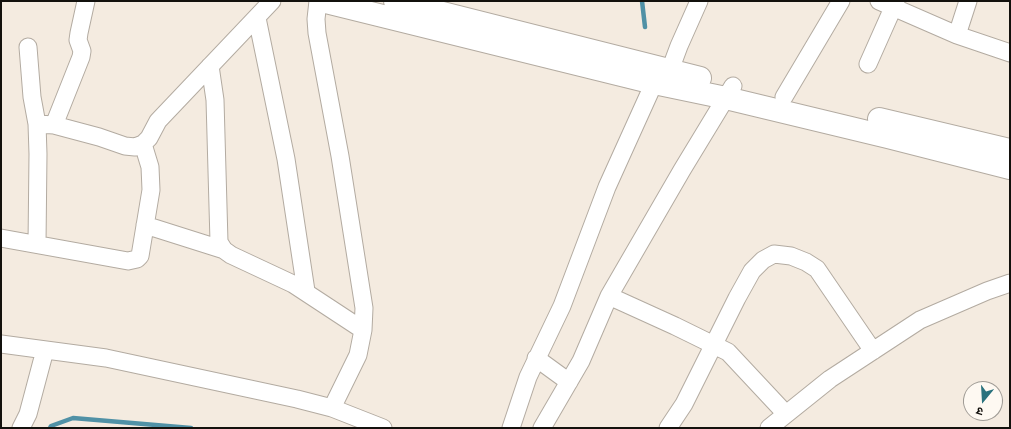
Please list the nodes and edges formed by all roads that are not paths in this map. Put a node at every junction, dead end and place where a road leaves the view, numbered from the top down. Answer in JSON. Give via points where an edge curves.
{"nodes":[{"id":1,"x":86,"y":1,"type":"edge"},
{"id":2,"x":272,"y":1,"type":"edge"},
{"id":3,"x":318,"y":1,"type":"edge"},
{"id":4,"x":322,"y":1,"type":"edge"},
{"id":5,"x":394,"y":1,"type":"edge"},
{"id":6,"x":699,"y":1,"type":"edge"},
{"id":7,"x":841,"y":1,"type":"edge"},
{"id":8,"x":968,"y":1,"type":"edge"},
{"id":9,"x":889,"y":3,"type":"edge"},
{"id":10,"x":444,"y":7,"type":"edge"},
{"id":11,"x":257,"y":18,"type":"junction"},
{"id":12,"x":957,"y":35,"type":"junction"},
{"id":13,"x":28,"y":47,"type":"dead end"},
{"id":14,"x":1010,"y":52,"type":"edge"},
{"id":15,"x":868,"y":64,"type":"dead end"},
{"id":16,"x":210,"y":66,"type":"junction"},
{"id":17,"x":663,"y":80,"type":"junction"},
{"id":18,"x":730,"y":92,"type":"junction"},
{"id":19,"x":784,"y":97,"type":"junction"},
{"id":20,"x":37,"y":124,"type":"junction"},
{"id":21,"x":54,"y":125,"type":"junction"},
{"id":22,"x":143,"y":144,"type":"junction"},
{"id":23,"x":1010,"y":150,"type":"edge"},
{"id":24,"x":1010,"y":168,"type":"edge"},
{"id":25,"x":145,"y":225,"type":"junction"},
{"id":26,"x":1,"y":238,"type":"edge"},
{"id":27,"x":37,"y":244,"type":"junction"},
{"id":28,"x":224,"y":250,"type":"junction"},
{"id":29,"x":1010,"y":282,"type":"edge"},
{"id":30,"x":306,"y":291,"type":"junction"},
{"id":31,"x":609,"y":296,"type":"junction"},
{"id":32,"x":363,"y":330,"type":"junction"},
{"id":33,"x":1,"y":344,"type":"edge"},
{"id":34,"x":715,"y":345,"type":"junction"},
{"id":35,"x":45,"y":350,"type":"junction"},
{"id":36,"x":872,"y":351,"type":"junction"},
{"id":37,"x":536,"y":358,"type":"junction"},
{"id":38,"x":569,"y":382,"type":"junction"},
{"id":39,"x":332,"y":408,"type":"junction"},
{"id":40,"x":786,"y":414,"type":"junction"},
{"id":41,"x":21,"y":428,"type":"edge"},
{"id":42,"x":383,"y":428,"type":"edge"},
{"id":43,"x":511,"y":428,"type":"edge"},
{"id":44,"x":542,"y":428,"type":"edge"},
{"id":45,"x":668,"y":428,"type":"edge"},
{"id":46,"x":769,"y":428,"type":"edge"}],
"edges":[{"from":1,"to":21,"type":"street","via":[[78,40],[82,51],[81,57]]},
{"from":2,"to":11,"type":"street"},
{"from":3,"to":32,"type":"street","via":[[317,33],[364,308]]},
{"from":4,"to":17,"type":"main road"},
{"from":5,"to":10,"type":"main road"},
{"from":6,"to":17,"type":"street"},
{"from":7,"to":19,"type":"street"},
{"from":8,"to":12,"type":"street"},
{"from":9,"to":12,"type":"street"},
{"from":9,"to":15,"type":"street"},
{"from":10,"to":17,"type":"main road"},
{"from":11,"to":16,"type":"street"},
{"from":11,"to":30,"type":"street","via":[[286,159]]},
{"from":12,"to":14,"type":"street"},
{"from":13,"to":20,"type":"street"},
{"from":16,"to":22,"type":"street","via":[[158,121]]},
{"from":16,"to":28,"type":"street","via":[[215,100],[219,242]]},
{"from":17,"to":18,"type":"main road"},
{"from":17,"to":37,"type":"street","via":[[607,187],[560,311]]},
{"from":18,"to":19,"type":"main road"},
{"from":18,"to":24,"type":"main road"},
{"from":18,"to":31,"type":"street"},
{"from":19,"to":23,"type":"main road"},
{"from":20,"to":21,"type":"street"},
{"from":20,"to":27,"type":"street"},
{"from":21,"to":22,"type":"street","via":[[125,146],[135,147]]},
{"from":22,"to":25,"type":"street","via":[[151,176]]},
{"from":25,"to":27,"type":"street","via":[[140,256],[133,261]]},
{"from":25,"to":28,"type":"street"},
{"from":26,"to":27,"type":"street"},
{"from":28,"to":30,"type":"street"},
{"from":29,"to":36,"type":"street","via":[[920,320]]},
{"from":30,"to":32,"type":"street"},
{"from":31,"to":34,"type":"street"},
{"from":31,"to":38,"type":"street","via":[[581,361]]},
{"from":32,"to":39,"type":"street","via":[[358,355]]},
{"from":33,"to":35,"type":"street"},
{"from":34,"to":36,"type":"street","via":[[752,271],[774,254],[790,256],[816,269]]},
{"from":34,"to":40,"type":"street","via":[[728,352]]},
{"from":34,"to":45,"type":"street","via":[[684,404]]},
{"from":35,"to":39,"type":"street","via":[[106,358],[297,398]]},
{"from":35,"to":41,"type":"street","via":[[28,414]]},
{"from":36,"to":40,"type":"street","via":[[830,379]]},
{"from":37,"to":38,"type":"street"},
{"from":37,"to":43,"type":"street"},
{"from":38,"to":44,"type":"street"},
{"from":39,"to":42,"type":"street"},
{"from":40,"to":46,"type":"street"}]}
